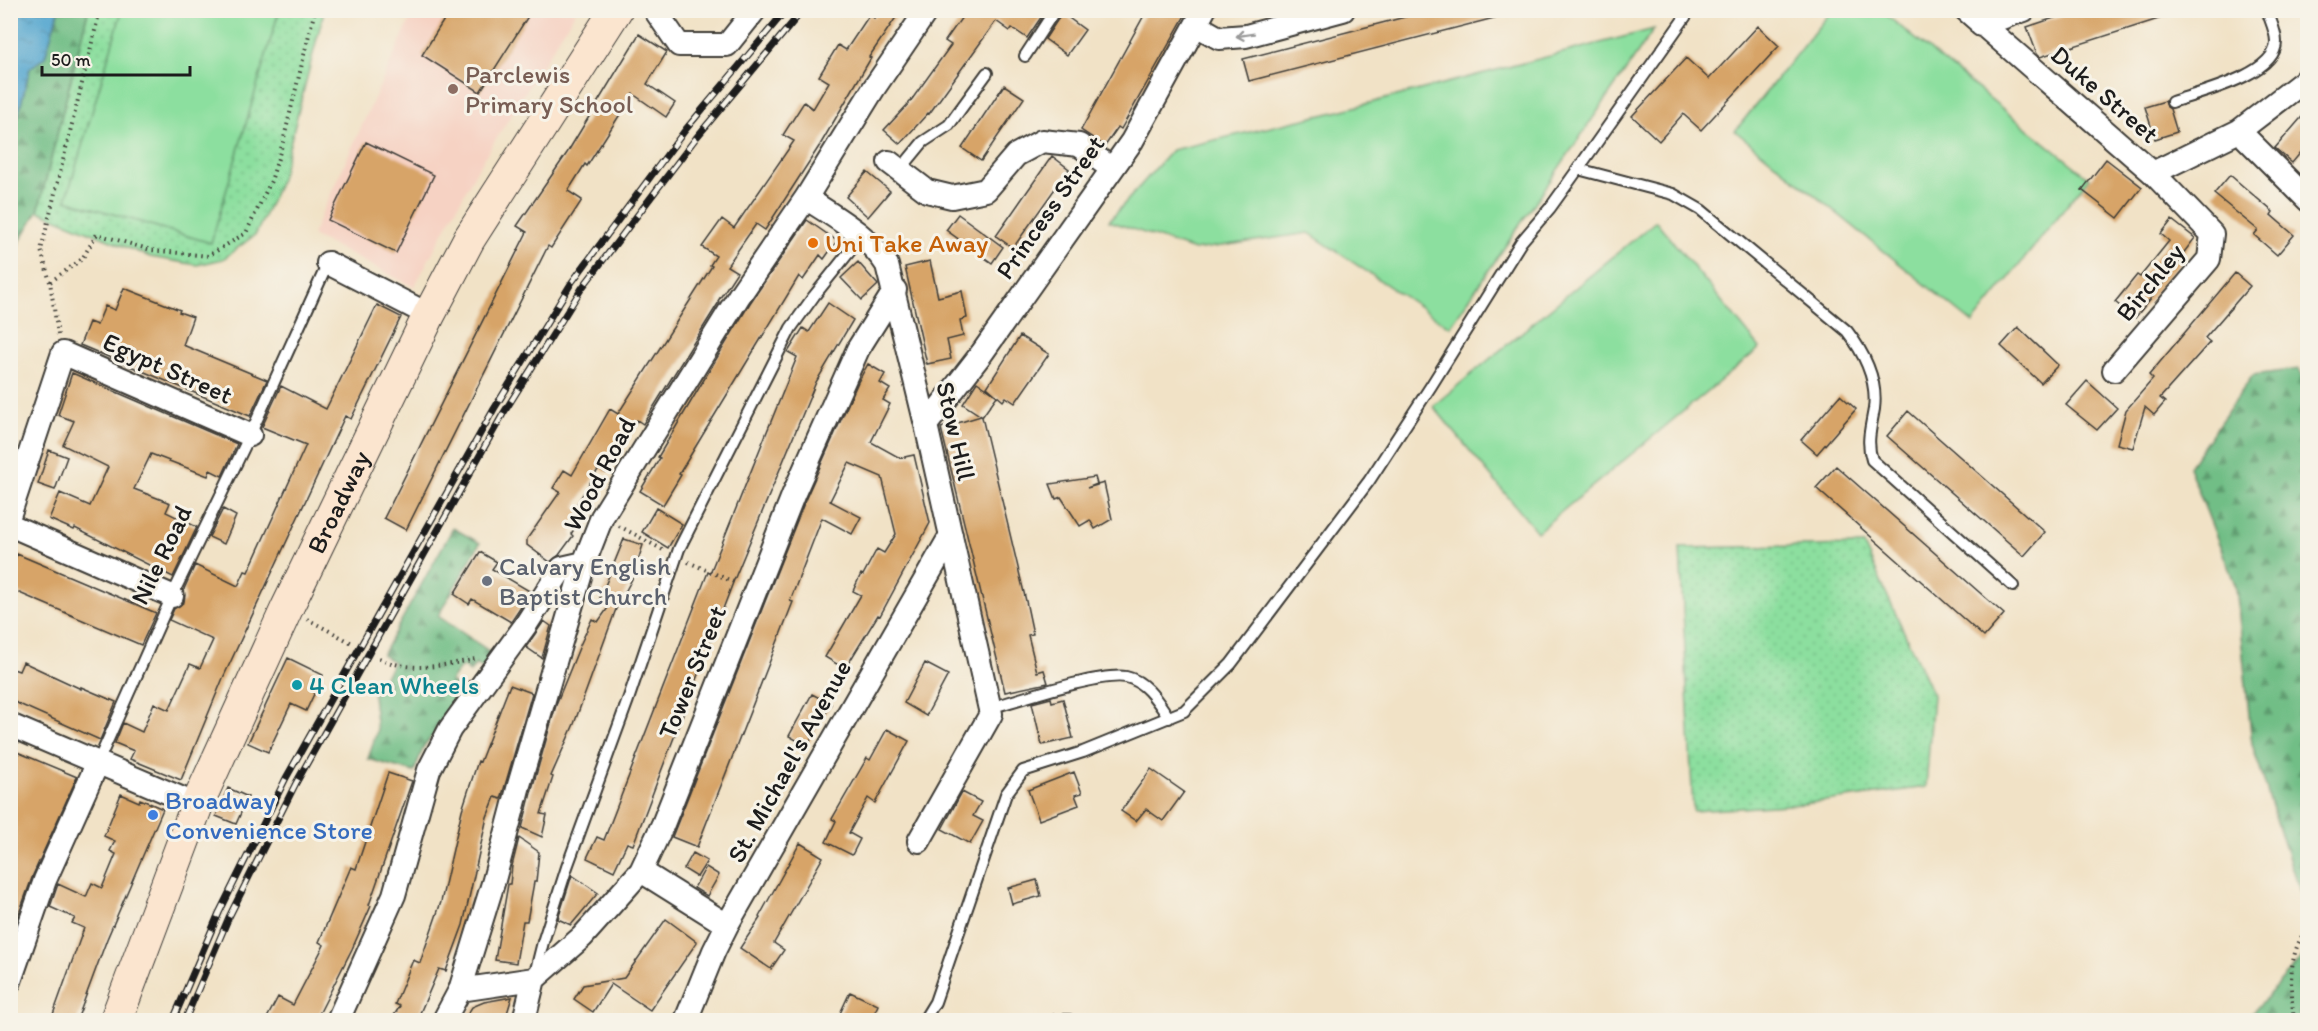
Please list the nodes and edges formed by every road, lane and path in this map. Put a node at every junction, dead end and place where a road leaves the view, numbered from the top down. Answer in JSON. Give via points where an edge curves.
{"nodes":[{"id":1,"x":100,"y":10,"type":"edge"},
{"id":2,"x":315,"y":10,"type":"edge"},
{"id":3,"x":616,"y":10,"type":"edge"},
{"id":4,"x":655,"y":10,"type":"edge"},
{"id":5,"x":755,"y":10,"type":"edge"},
{"id":6,"x":927,"y":10,"type":"edge"},
{"id":7,"x":1055,"y":10,"type":"edge"},
{"id":8,"x":1342,"y":10,"type":"edge"},
{"id":9,"x":1690,"y":10,"type":"edge"},
{"id":10,"x":2024,"y":10,"type":"edge"},
{"id":11,"x":2267,"y":10,"type":"edge"},
{"id":12,"x":1200,"y":18,"type":"edge"},
{"id":13,"x":1974,"y":18,"type":"edge"},
{"id":14,"x":1025,"y":56,"type":"dead end"},
{"id":15,"x":987,"y":73,"type":"dead end"},
{"id":16,"x":2307,"y":78,"type":"edge"},
{"id":17,"x":2172,"y":102,"type":"dead end"},
{"id":18,"x":2239,"y":131,"type":"junction"},
{"id":19,"x":894,"y":166,"type":"joint"},
{"id":20,"x":1111,"y":168,"type":"junction"},
{"id":21,"x":1578,"y":170,"type":"junction"},
{"id":22,"x":2153,"y":173,"type":"junction"},
{"id":23,"x":806,"y":198,"type":"junction"},
{"id":24,"x":2307,"y":200,"type":"edge"},
{"id":25,"x":862,"y":236,"type":"junction"},
{"id":26,"x":328,"y":263,"type":"joint"},
{"id":27,"x":50,"y":282,"type":"junction"},
{"id":28,"x":895,"y":290,"type":"junction"},
{"id":29,"x":429,"y":315,"type":"junction"},
{"id":30,"x":63,"y":353,"type":"junction"},
{"id":31,"x":2114,"y":370,"type":"dead end"},
{"id":32,"x":926,"y":425,"type":"junction"},
{"id":33,"x":250,"y":435,"type":"junction"},
{"id":34,"x":10,"y":513,"type":"edge"},
{"id":35,"x":10,"y":525,"type":"edge"},
{"id":36,"x":951,"y":535,"type":"junction"},
{"id":37,"x":584,"y":564,"type":"junction"},
{"id":38,"x":2013,"y":586,"type":"dead end"},
{"id":39,"x":172,"y":596,"type":"junction"},
{"id":40,"x":287,"y":608,"type":"junction"},
{"id":41,"x":352,"y":643,"type":"dead end"},
{"id":42,"x":379,"y":658,"type":"dead end"},
{"id":43,"x":473,"y":660,"type":"dead end"},
{"id":44,"x":990,"y":711,"type":"junction"},
{"id":45,"x":1169,"y":718,"type":"junction"},
{"id":46,"x":10,"y":725,"type":"edge"},
{"id":47,"x":98,"y":762,"type":"junction"},
{"id":48,"x":197,"y":805,"type":"junction"},
{"id":49,"x":919,"y":841,"type":"dead end"},
{"id":50,"x":641,"y":871,"type":"junction"},
{"id":51,"x":727,"y":925,"type":"junction"},
{"id":52,"x":2307,"y":926,"type":"edge"},
{"id":53,"x":534,"y":979,"type":"junction"},
{"id":54,"x":10,"y":981,"type":"edge"},
{"id":55,"x":460,"y":990,"type":"junction"},
{"id":56,"x":116,"y":1020,"type":"edge"},
{"id":57,"x":338,"y":1020,"type":"edge"},
{"id":58,"x":444,"y":1020,"type":"edge"},
{"id":59,"x":524,"y":1020,"type":"edge"},
{"id":60,"x":686,"y":1020,"type":"edge"},
{"id":61,"x":924,"y":1020,"type":"edge"},
{"id":62,"x":1056,"y":1020,"type":"edge"},
{"id":63,"x":1069,"y":1020,"type":"edge"},
{"id":64,"x":2294,"y":1020,"type":"edge"}],
"edges":[{"from":1,"to":27,"type":"path","via":[[40,250]]},
{"from":2,"to":27,"type":"path","via":[[271,181],[246,233],[208,256],[151,250],[97,234],[82,259]]},
{"from":3,"to":29,"type":"main road","name":"Broadway","via":[[469,239]]},
{"from":4,"to":5,"type":"street","via":[[679,45],[727,45]]},
{"from":6,"to":23,"type":"street","name":"Wood Road"},
{"from":7,"to":14,"type":"lane"},
{"from":8,"to":12,"type":"street","one_way":true,"via":[[1246,36],[1219,38]]},
{"from":9,"to":21,"type":"lane"},
{"from":10,"to":13,"type":"street"},
{"from":11,"to":17,"type":"lane","via":[[2276,43],[2267,61],[2241,78]]},
{"from":12,"to":20,"type":"street","name":"Princess Street","via":[[1132,141]]},
{"from":13,"to":22,"type":"street","name":"Duke Street"},
{"from":15,"to":19,"type":"lane","via":[[949,125]]},
{"from":16,"to":18,"type":"street"},
{"from":18,"to":22,"type":"street"},
{"from":18,"to":24,"type":"street"},
{"from":19,"to":20,"type":"street","via":[[927,191],[952,196],[986,190],[1016,155],[1042,141],[1079,146]]},
{"from":20,"to":32,"type":"street","name":"Princess Street","via":[[982,353]]},
{"from":21,"to":38,"type":"lane","via":[[1673,194],[1686,201],[1847,331],[1861,348],[1874,387],[1875,405],[1868,439],[1872,460]]},
{"from":21,"to":45,"type":"lane","via":[[1521,242],[1369,481],[1231,664],[1184,711]]},
{"from":22,"to":31,"type":"street","name":"Birchley","via":[[2212,234],[2209,259]]},
{"from":23,"to":25,"type":"street","name":"Stow Hill"},
{"from":23,"to":37,"type":"street","name":"Wood Road","via":[[628,472],[603,517]]},
{"from":25,"to":28,"type":"street","name":"Stow Hill","via":[[876,247],[887,265]]},
{"from":25,"to":53,"type":"lane","via":[[791,328],[679,549],[567,867]]},
{"from":26,"to":29,"type":"street","name":"Nile Road"},
{"from":26,"to":33,"type":"lane","name":"Nile Road"},
{"from":27,"to":30,"type":"path"},
{"from":28,"to":32,"type":"street","name":"Stow Hill"},
{"from":28,"to":50,"type":"street","name":"Tower Street","via":[[858,349],[794,493]]},
{"from":29,"to":40,"type":"main road","name":"Broadway"},
{"from":30,"to":33,"type":"street","name":"Egypt Street"},
{"from":30,"to":34,"type":"street"},
{"from":32,"to":36,"type":"street","name":"Stow Hill"},
{"from":33,"to":39,"type":"lane","name":"Nile Road"},
{"from":35,"to":39,"type":"street"},
{"from":36,"to":44,"type":"street","name":"Stow Hill"},
{"from":36,"to":51,"type":"street","name":"St. Michael's Avenue"},
{"from":37,"to":55,"type":"street","name":"Wood Road"},
{"from":37,"to":57,"type":"street","via":[[562,568],[450,729],[429,770],[394,895]]},
{"from":39,"to":47,"type":"lane","name":"Nile Road"},
{"from":40,"to":41,"type":"path"},
{"from":40,"to":48,"type":"main road","name":"Broadway"},
{"from":42,"to":43,"type":"path","via":[[408,668]]},
{"from":44,"to":45,"type":"lane","via":[[1104,677],[1125,677],[1148,691]]},
{"from":44,"to":49,"type":"street"},
{"from":45,"to":61,"type":"lane","via":[[1023,771],[1006,794],[936,1002]]},
{"from":46,"to":47,"type":"street"},
{"from":47,"to":48,"type":"street"},
{"from":47,"to":54,"type":"street","name":"Nile Road","via":[[45,880]]},
{"from":48,"to":56,"type":"main road","name":"Broadway"},
{"from":50,"to":51,"type":"street"},
{"from":50,"to":53,"type":"street","name":"Tower Street","via":[[582,937]]},
{"from":51,"to":60,"type":"street","name":"St. Michael's Avenue"},
{"from":52,"to":64,"type":"path","via":[[2293,954]]},
{"from":53,"to":55,"type":"street"},
{"from":53,"to":59,"type":"street"},
{"from":55,"to":58,"type":"street","name":"Wood Road"},
{"from":62,"to":63,"type":"lane"}]}
